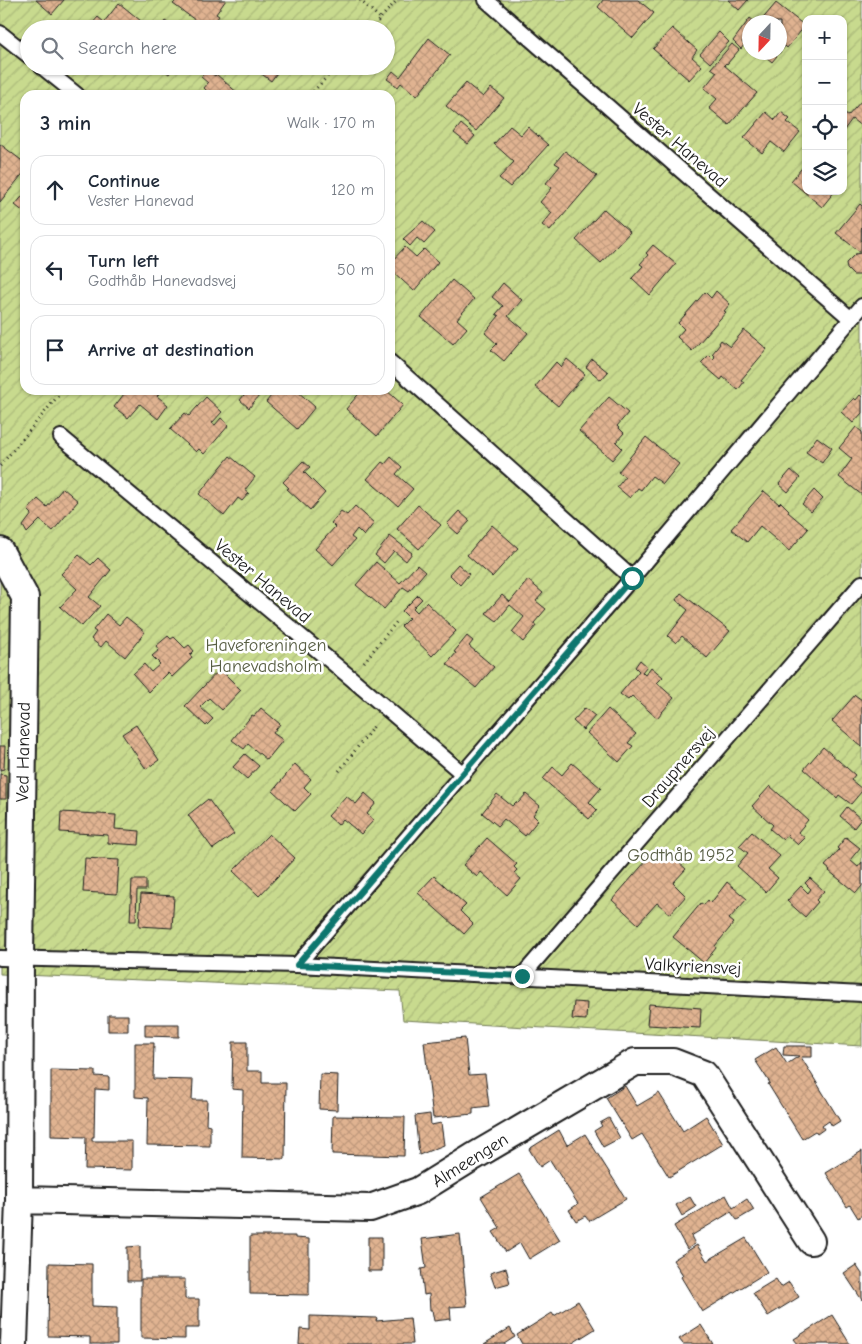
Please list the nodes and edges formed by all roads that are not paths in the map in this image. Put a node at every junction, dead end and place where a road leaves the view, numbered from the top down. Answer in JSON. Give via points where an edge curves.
{"nodes":[{"id":1,"x":486,"y":0,"type":"edge"},
{"id":2,"x":0,"y":33,"type":"edge"},
{"id":3,"x":20,"y":49,"type":"edge"},
{"id":4,"x":53,"y":75,"type":"edge"},
{"id":5,"x":71,"y":90,"type":"edge"},
{"id":6,"x":862,"y":306,"type":"edge"},
{"id":7,"x":851,"y":319,"type":"junction"},
{"id":8,"x":395,"y":366,"type":"edge"},
{"id":9,"x":61,"y":437,"type":"dead end"},
{"id":10,"x":0,"y":551,"type":"edge"},
{"id":11,"x":632,"y":578,"type":"junction"},
{"id":12,"x":862,"y":583,"type":"edge"},
{"id":13,"x":463,"y":774,"type":"junction"},
{"id":14,"x":10,"y":958,"type":"edge"},
{"id":15,"x":297,"y":965,"type":"junction"},
{"id":16,"x":522,"y":976,"type":"junction"},
{"id":17,"x":862,"y":994,"type":"edge"},
{"id":18,"x":10,"y":1100,"type":"edge"},
{"id":19,"x":19,"y":1200,"type":"junction"},
{"id":20,"x":811,"y":1241,"type":"dead end"},
{"id":21,"x":14,"y":1344,"type":"edge"}],
"edges":[{"from":1,"to":7,"type":"lane","name":"Vester Hanevad"},
{"from":2,"to":3,"type":"lane"},
{"from":4,"to":5,"type":"lane"},
{"from":6,"to":7,"type":"lane"},
{"from":7,"to":11,"type":"lane"},
{"from":8,"to":11,"type":"lane"},
{"from":9,"to":13,"type":"lane","name":"Vester Hanevad"},
{"from":10,"to":14,"type":"street","name":"Ved Hanevad","via":[[25,596]]},
{"from":11,"to":13,"type":"lane"},
{"from":12,"to":16,"type":"lane","name":"Draupnersvej"},
{"from":13,"to":15,"type":"lane"},
{"from":14,"to":15,"type":"lane"},
{"from":14,"to":18,"type":"street","name":"Ved Hanevad"},
{"from":15,"to":16,"type":"lane","name":"Valkyriensvej"},
{"from":16,"to":17,"type":"lane","name":"Valkyriensvej"},
{"from":18,"to":19,"type":"street","name":"Ved Hanevad"},
{"from":19,"to":20,"type":"street","name":"Almeengen","via":[[370,1208],[418,1192],[635,1062],[673,1062],[704,1074]]},
{"from":19,"to":21,"type":"street","name":"Ved Hanevad"}]}
